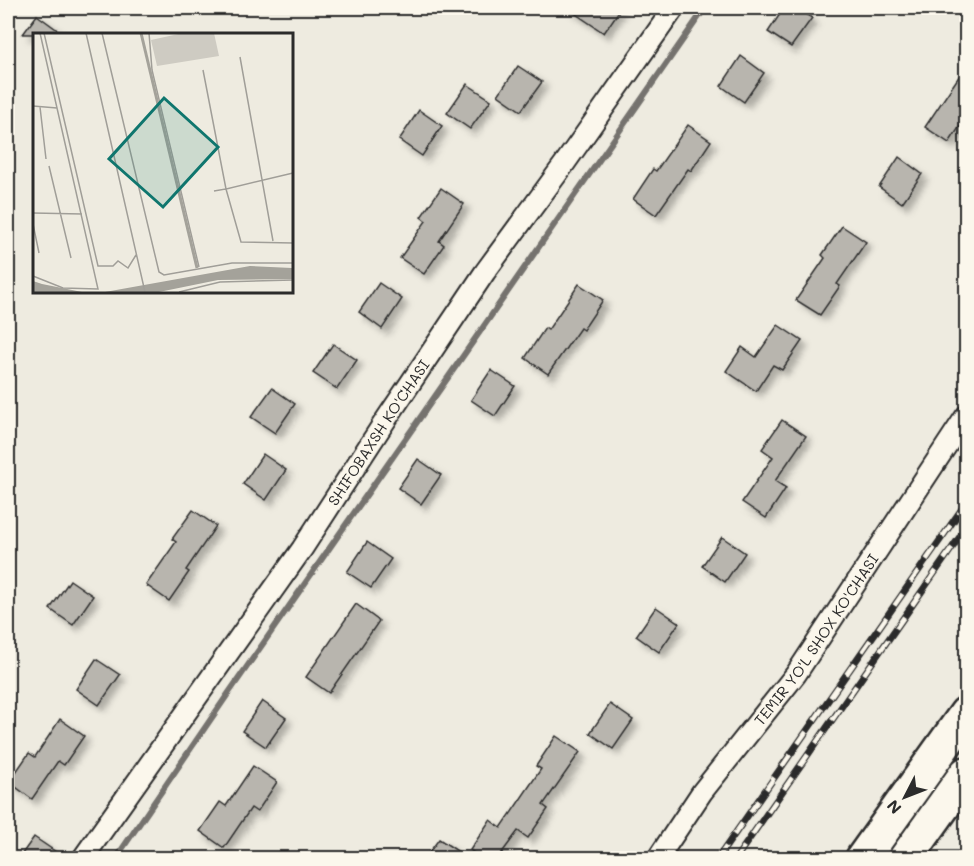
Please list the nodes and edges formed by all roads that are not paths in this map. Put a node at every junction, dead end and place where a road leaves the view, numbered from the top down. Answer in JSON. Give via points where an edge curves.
{"nodes":[{"id":1,"x":675,"y":8,"type":"edge"},
{"id":2,"x":966,"y":416,"type":"edge"},
{"id":3,"x":966,"y":714,"type":"edge"},
{"id":4,"x":966,"y":774,"type":"edge"},
{"id":5,"x":83,"y":858,"type":"edge"},
{"id":6,"x":658,"y":858,"type":"edge"},
{"id":7,"x":863,"y":858,"type":"edge"},
{"id":8,"x":906,"y":858,"type":"edge"}],
"edges":[{"from":1,"to":5,"type":"street","name":"SHIFOBAXSH KO'CHASI","via":[[485,272],[302,549]]},
{"from":2,"to":6,"type":"street","name":"TEMIR YO'L SHOX KO'CHASI","via":[[796,674],[702,792]]},
{"from":3,"to":7,"type":"highway"},
{"from":4,"to":8,"type":"highway"}]}
